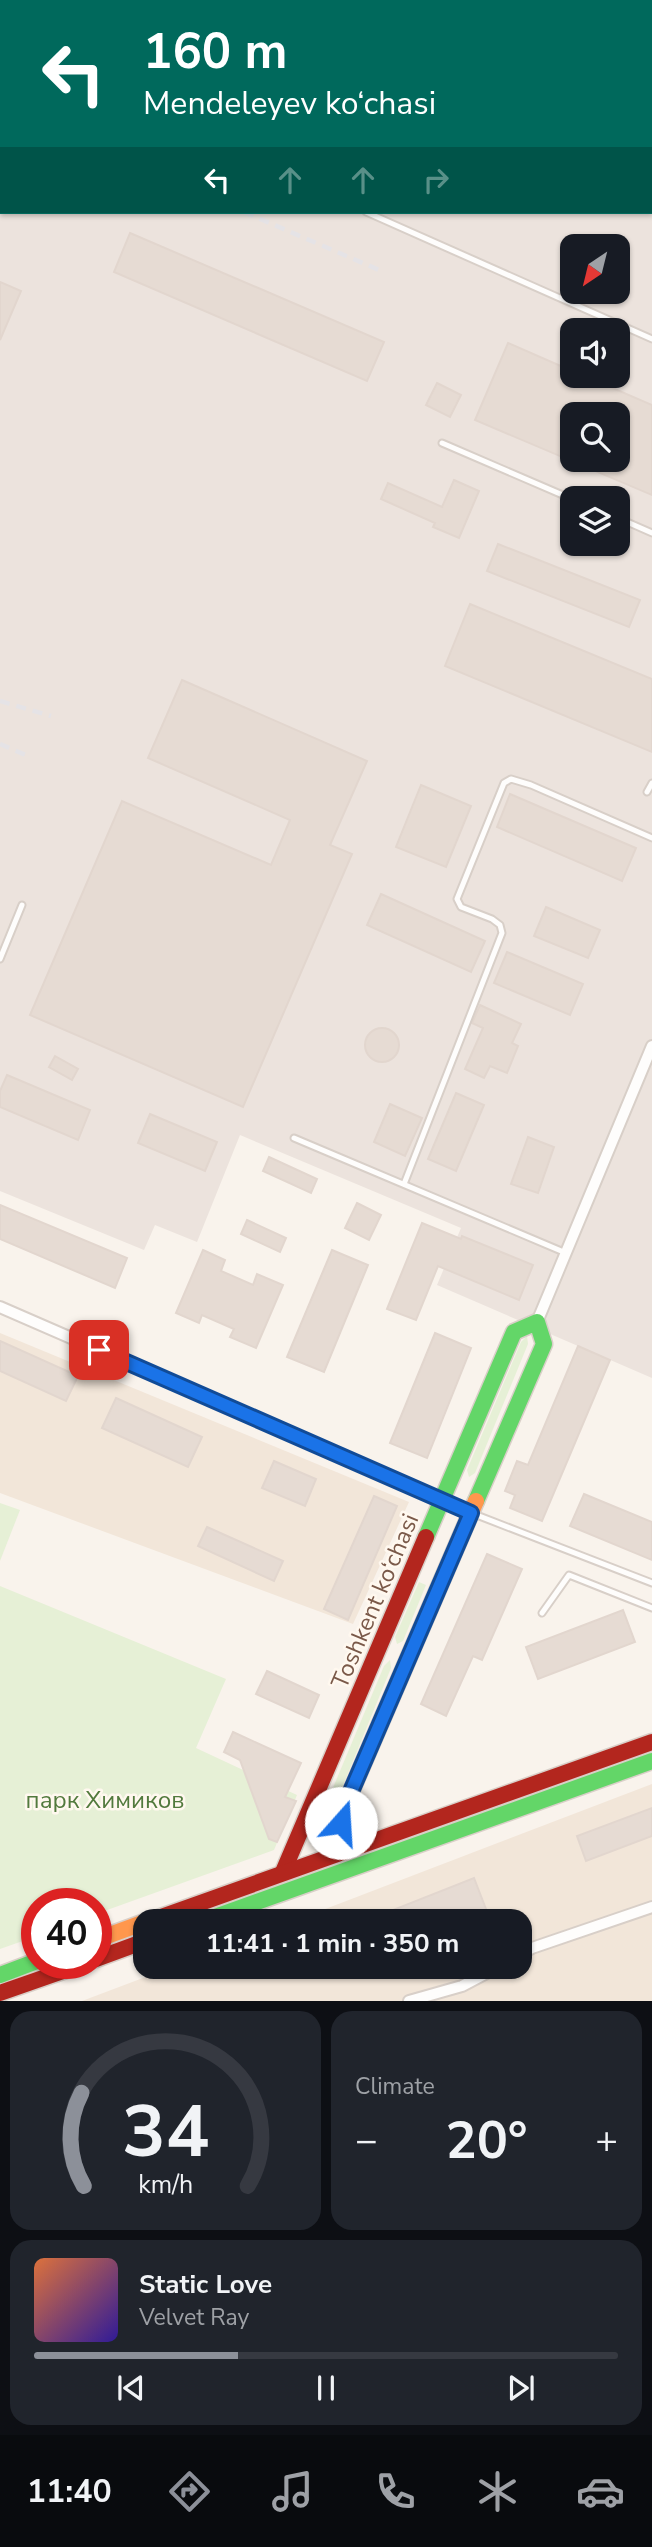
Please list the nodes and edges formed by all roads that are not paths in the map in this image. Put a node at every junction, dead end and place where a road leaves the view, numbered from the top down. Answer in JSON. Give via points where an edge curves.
{"nodes":[{"id":1,"x":371,"y":214,"type":"edge"},
{"id":2,"x":652,"y":339,"type":"edge"},
{"id":3,"x":442,"y":443,"type":"dead end"},
{"id":4,"x":560,"y":494,"type":"edge"},
{"id":5,"x":630,"y":523,"type":"edge"},
{"id":6,"x":652,"y":533,"type":"edge"},
{"id":7,"x":652,"y":783,"type":"edge"},
{"id":8,"x":647,"y":792,"type":"dead end"},
{"id":9,"x":652,"y":838,"type":"edge"},
{"id":10,"x":22,"y":905,"type":"dead end"},
{"id":11,"x":0,"y":959,"type":"edge"},
{"id":12,"x":652,"y":1046,"type":"edge"},
{"id":13,"x":294,"y":1138,"type":"dead end"},
{"id":14,"x":404,"y":1184,"type":"junction"},
{"id":15,"x":566,"y":1253,"type":"junction"},
{"id":16,"x":0,"y":1307,"type":"edge"},
{"id":17,"x":537,"y":1322,"type":"junction"},
{"id":18,"x":443,"y":1502,"type":"junction"},
{"id":19,"x":471,"y":1513,"type":"junction"},
{"id":20,"x":652,"y":1583,"type":"edge"},
{"id":21,"x":652,"y":1608,"type":"edge"},
{"id":22,"x":542,"y":1612,"type":"dead end"},
{"id":23,"x":652,"y":1742,"type":"edge"},
{"id":24,"x":652,"y":1761,"type":"edge"},
{"id":25,"x":368,"y":1842,"type":"junction"},
{"id":26,"x":283,"y":1872,"type":"junction"},
{"id":27,"x":652,"y":1907,"type":"edge"},
{"id":28,"x":182,"y":1909,"type":"edge"},
{"id":29,"x":237,"y":1909,"type":"edge"},
{"id":30,"x":133,"y":1927,"type":"edge"},
{"id":31,"x":112,"y":1934,"type":"edge"},
{"id":32,"x":133,"y":1945,"type":"edge"},
{"id":33,"x":532,"y":1948,"type":"edge"},
{"id":34,"x":112,"y":1953,"type":"edge"},
{"id":35,"x":21,"y":1967,"type":"edge"},
{"id":36,"x":0,"y":1975,"type":"edge"},
{"id":37,"x":40,"y":1979,"type":"edge"},
{"id":38,"x":475,"y":1979,"type":"edge"},
{"id":39,"x":0,"y":1993,"type":"edge"},
{"id":40,"x":409,"y":2001,"type":"edge"}],
"edges":[{"from":1,"to":2,"type":"lane"},
{"from":3,"to":4,"type":"lane"},
{"from":5,"to":6,"type":"lane"},
{"from":7,"to":8,"type":"lane"},
{"from":9,"to":14,"type":"lane","via":[[531,785],[511,779],[505,783],[457,900],[461,907],[492,919],[502,933]]},
{"from":10,"to":11,"type":"lane"},
{"from":12,"to":15,"type":"street"},
{"from":13,"to":14,"type":"lane"},
{"from":14,"to":15,"type":"lane"},
{"from":15,"to":17,"type":"street"},
{"from":16,"to":18,"type":"street"},
{"from":17,"to":18,"type":"main road","name":"Toshkent ko‘chasi","via":[[514,1332]]},
{"from":17,"to":19,"type":"main road","via":[[544,1343]]},
{"from":18,"to":19,"type":"street"},
{"from":18,"to":26,"type":"main road","name":"Toshkent ko‘chasi"},
{"from":19,"to":20,"type":"lane"},
{"from":19,"to":25,"type":"main road","via":[[340,1817],[349,1836]]},
{"from":21,"to":22,"type":"lane","via":[[569,1575]]},
{"from":23,"to":25,"type":"main road"},
{"from":24,"to":29,"type":"main road"},
{"from":25,"to":26,"type":"main road"},
{"from":26,"to":28,"type":"main road"},
{"from":27,"to":33,"type":"street"},
{"from":30,"to":31,"type":"main road"},
{"from":32,"to":34,"type":"main road"},
{"from":35,"to":36,"type":"main road"},
{"from":37,"to":39,"type":"main road"},
{"from":38,"to":40,"type":"street"}]}
